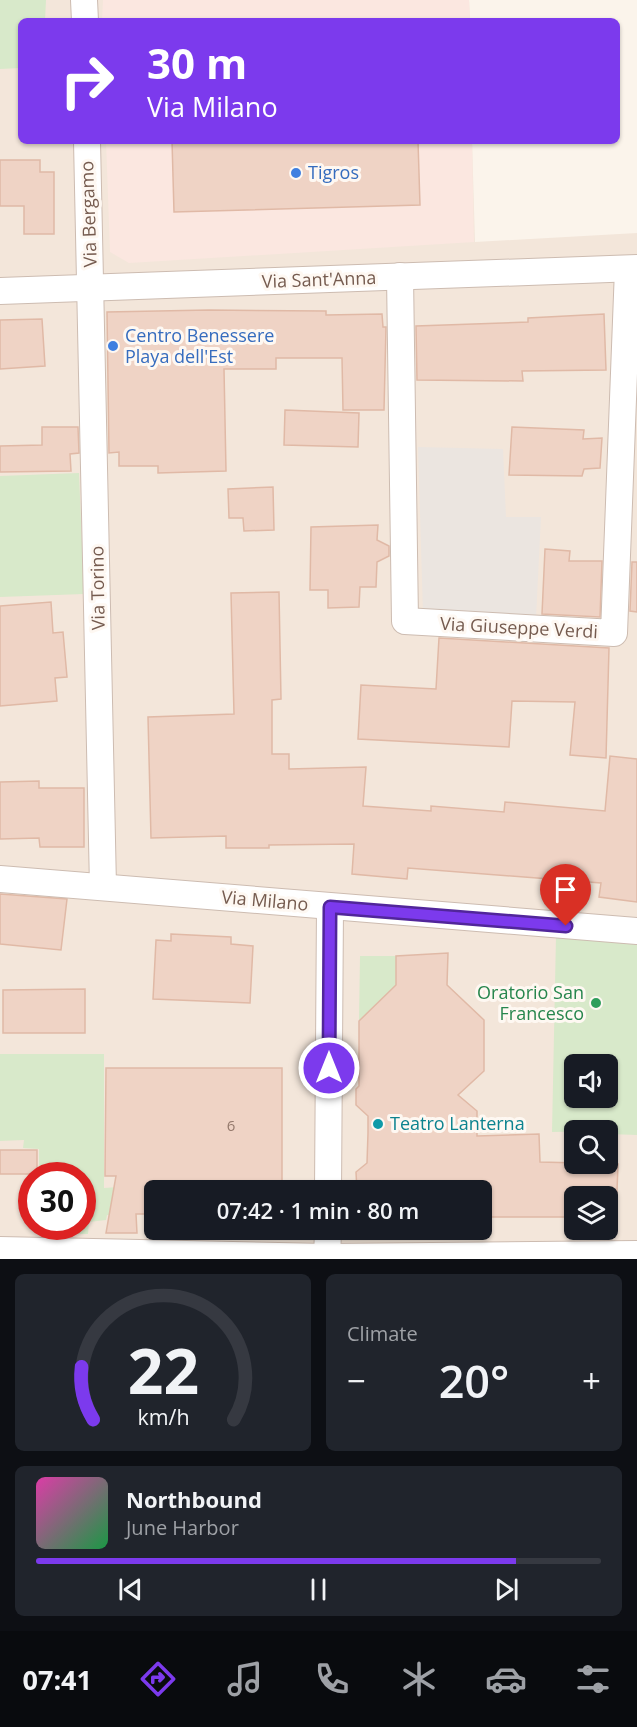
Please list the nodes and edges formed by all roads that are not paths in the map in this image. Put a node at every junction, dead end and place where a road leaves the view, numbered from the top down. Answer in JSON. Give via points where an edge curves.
{"nodes":[{"id":1,"x":84,"y":0,"type":"edge"},
{"id":2,"x":85,"y":18,"type":"edge"},
{"id":3,"x":87,"y":144,"type":"edge"},
{"id":4,"x":633,"y":269,"type":"edge"},
{"id":5,"x":400,"y":276,"type":"junction"},
{"id":6,"x":92,"y":288,"type":"junction"},
{"id":7,"x":0,"y":291,"type":"edge"},
{"id":8,"x":0,"y":879,"type":"edge"},
{"id":9,"x":103,"y":888,"type":"junction"},
{"id":10,"x":330,"y":907,"type":"junction"},
{"id":11,"x":637,"y":931,"type":"edge"},
{"id":12,"x":328,"y":1180,"type":"edge"},
{"id":13,"x":328,"y":1240,"type":"edge"},
{"id":14,"x":0,"y":1250,"type":"edge"},
{"id":15,"x":637,"y":1254,"type":"edge"},
{"id":16,"x":327,"y":1258,"type":"edge"}],
"edges":[{"from":1,"to":2,"type":"street"},
{"from":3,"to":6,"type":"street","name":"Via Bergamo"},
{"from":4,"to":5,"type":"street","name":"Via Sant'Anna"},
{"from":4,"to":5,"type":"street","name":"Via Giuseppe Verdi","via":[[614,633],[405,621]]},
{"from":5,"to":6,"type":"street","name":"Via Sant'Anna"},
{"from":6,"to":7,"type":"street","name":"Via Sant'Anna"},
{"from":6,"to":9,"type":"street","name":"Via Torino"},
{"from":8,"to":9,"type":"street","name":"Via Milano"},
{"from":9,"to":10,"type":"street","name":"Via Milano"},
{"from":10,"to":11,"type":"street","name":"Via Milano"},
{"from":10,"to":12,"type":"street"},
{"from":13,"to":16,"type":"street"},
{"from":14,"to":16,"type":"street"},
{"from":15,"to":16,"type":"street"}]}
